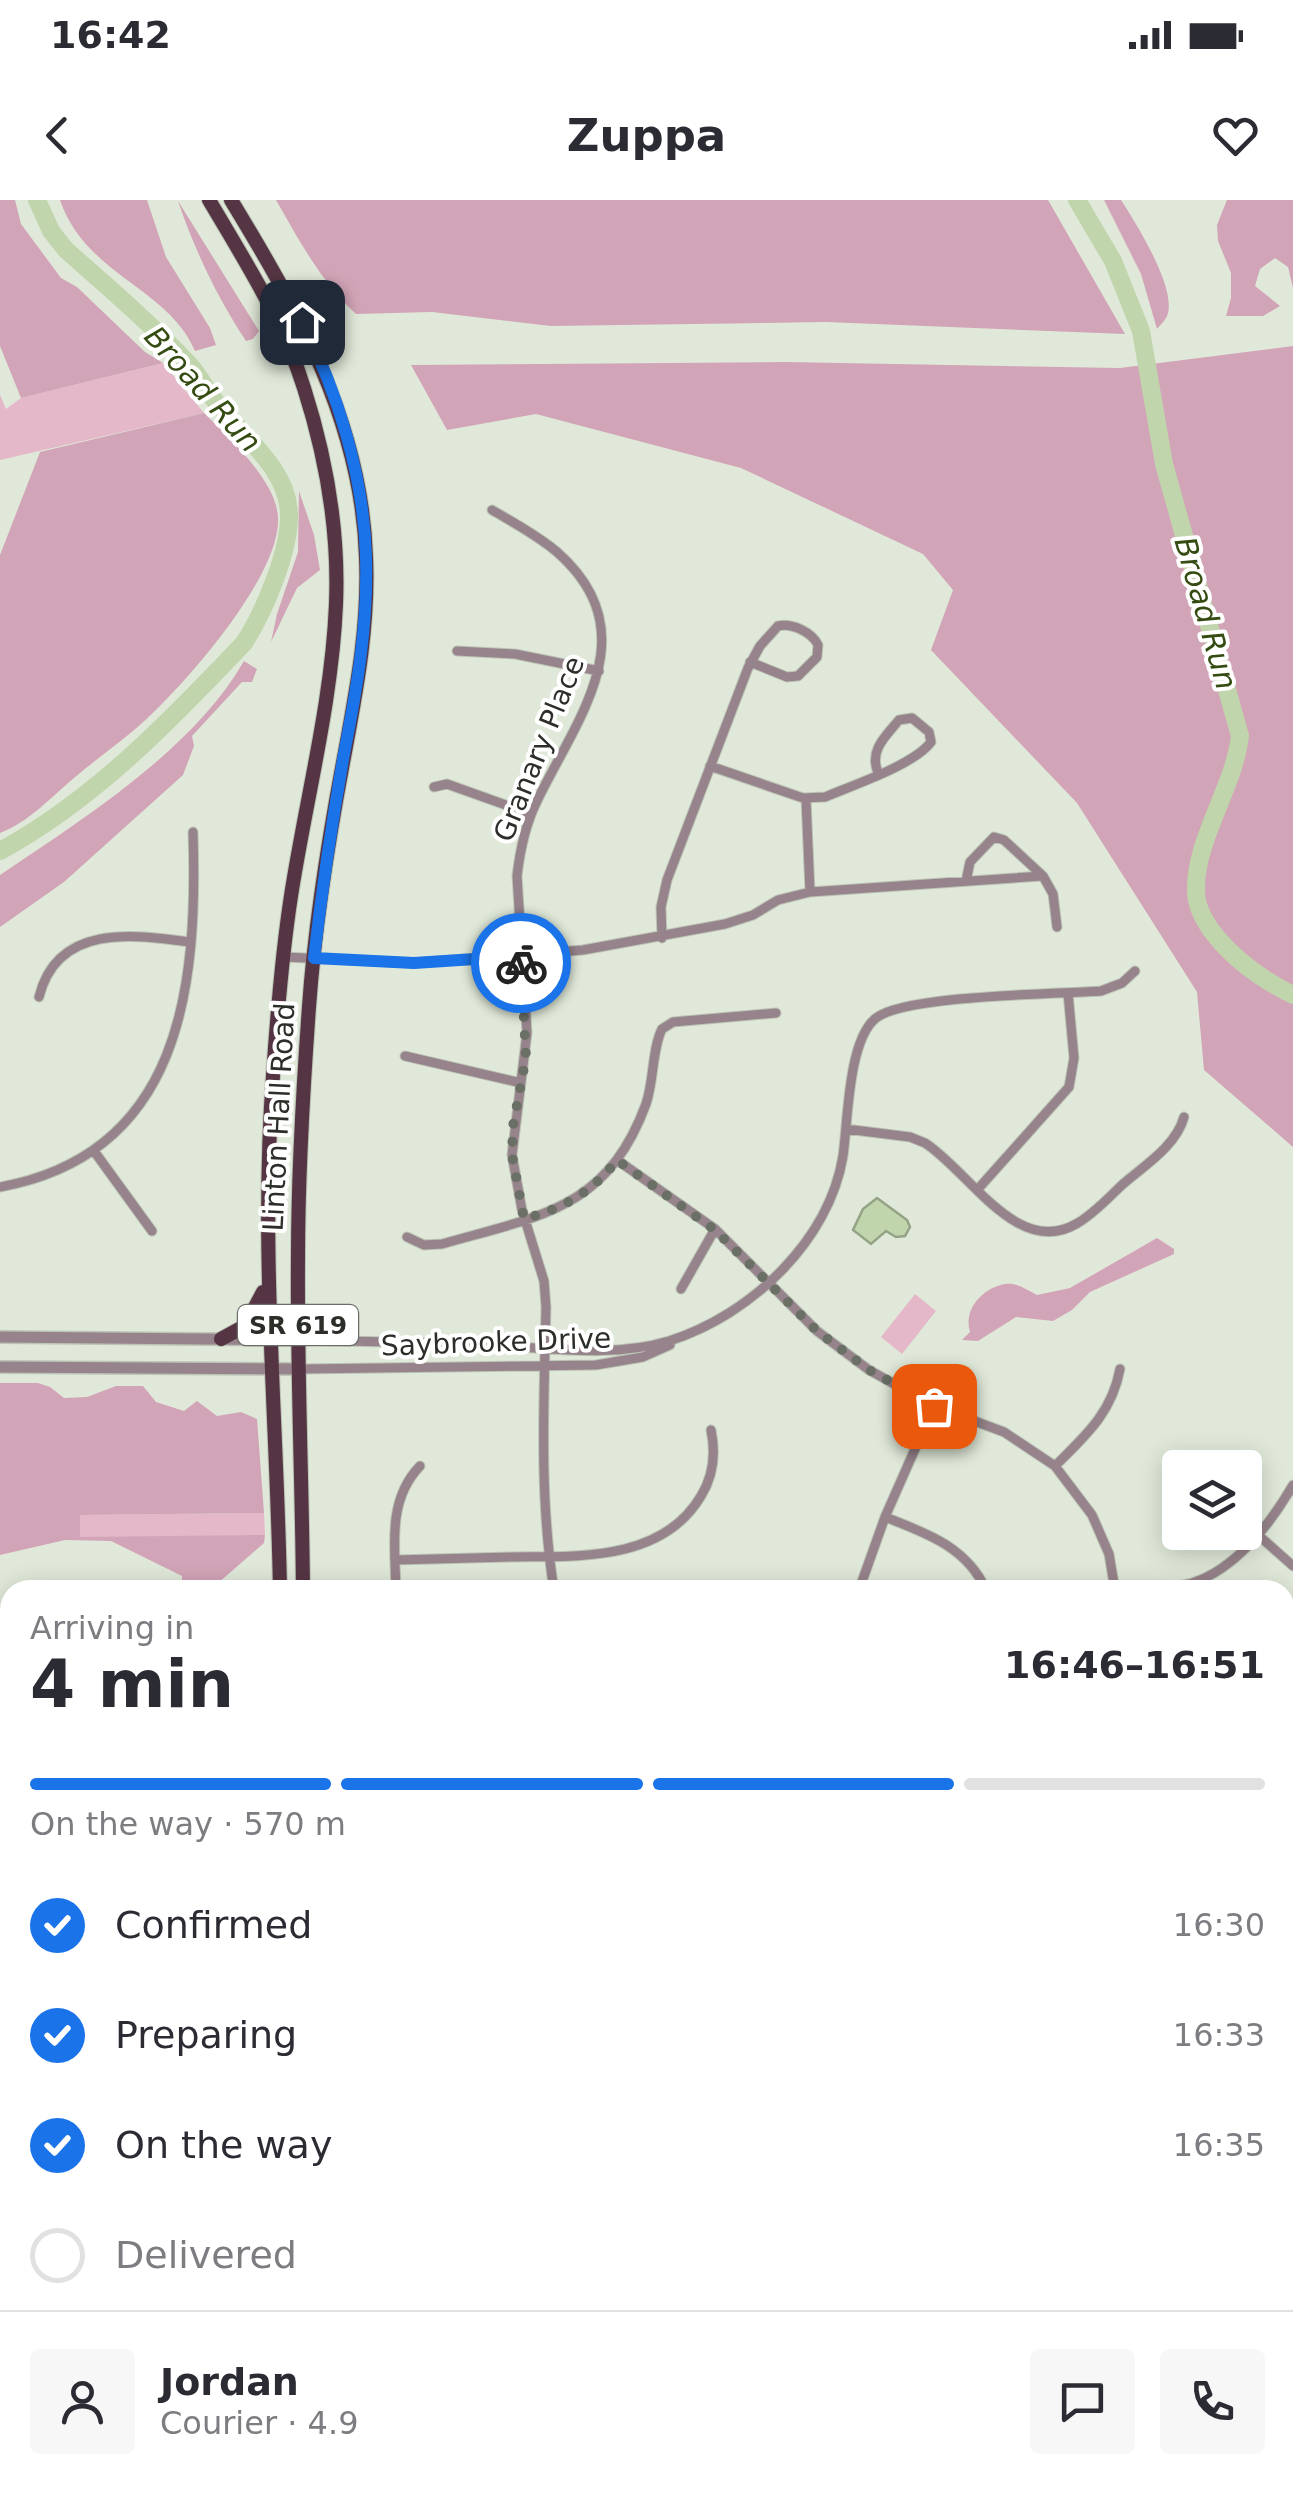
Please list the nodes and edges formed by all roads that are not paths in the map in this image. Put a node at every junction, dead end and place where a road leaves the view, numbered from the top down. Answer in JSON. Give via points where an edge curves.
{"nodes":[{"id":1,"x":209,"y":200,"type":"edge"},
{"id":2,"x":232,"y":200,"type":"edge"},
{"id":3,"x":492,"y":510,"type":"dead end"},
{"id":4,"x":458,"y":651,"type":"dead end"},
{"id":5,"x":750,"y":662,"type":"junction"},
{"id":6,"x":600,"y":671,"type":"junction"},
{"id":7,"x":710,"y":766,"type":"junction"},
{"id":8,"x":878,"y":774,"type":"junction"},
{"id":9,"x":434,"y":787,"type":"dead end"},
{"id":10,"x":806,"y":799,"type":"junction"},
{"id":11,"x":531,"y":814,"type":"junction"},
{"id":12,"x":193,"y":832,"type":"dead end"},
{"id":13,"x":1043,"y":876,"type":"junction"},
{"id":14,"x":966,"y":881,"type":"junction"},
{"id":15,"x":810,"y":892,"type":"junction"},
{"id":16,"x":1057,"y":926,"type":"dead end"},
{"id":17,"x":662,"y":938,"type":"junction"},
{"id":18,"x":190,"y":942,"type":"junction"},
{"id":19,"x":521,"y":956,"type":"junction"},
{"id":20,"x":284,"y":957,"type":"junction"},
{"id":21,"x":314,"y":958,"type":"junction"},
{"id":22,"x":1135,"y":970,"type":"dead end"},
{"id":23,"x":1068,"y":993,"type":"junction"},
{"id":24,"x":39,"y":997,"type":"dead end"},
{"id":25,"x":776,"y":1013,"type":"dead end"},
{"id":26,"x":405,"y":1056,"type":"dead end"},
{"id":27,"x":521,"y":1083,"type":"junction"},
{"id":28,"x":1184,"y":1117,"type":"dead end"},
{"id":29,"x":846,"y":1128,"type":"junction"},
{"id":30,"x":94,"y":1151,"type":"junction"},
{"id":31,"x":617,"y":1160,"type":"junction"},
{"id":32,"x":0,"y":1186,"type":"edge"},
{"id":33,"x":978,"y":1189,"type":"junction"},
{"id":34,"x":524,"y":1219,"type":"junction"},
{"id":35,"x":715,"y":1230,"type":"junction"},
{"id":36,"x":152,"y":1231,"type":"dead end"},
{"id":37,"x":406,"y":1236,"type":"dead end"},
{"id":38,"x":267,"y":1282,"type":"junction"},
{"id":39,"x":767,"y":1282,"type":"junction"},
{"id":40,"x":680,"y":1289,"type":"dead end"},
{"id":41,"x":687,"y":1334,"type":"junction"},
{"id":42,"x":0,"y":1337,"type":"edge"},
{"id":43,"x":221,"y":1339,"type":"junction"},
{"id":44,"x":269,"y":1339,"type":"junction"},
{"id":45,"x":298,"y":1340,"type":"junction"},
{"id":46,"x":545,"y":1348,"type":"junction"},
{"id":47,"x":0,"y":1367,"type":"edge"},
{"id":48,"x":545,"y":1367,"type":"junction"},
{"id":49,"x":270,"y":1369,"type":"junction"},
{"id":50,"x":300,"y":1369,"type":"junction"},
{"id":51,"x":1120,"y":1369,"type":"dead end"},
{"id":52,"x":934,"y":1406,"type":"junction"},
{"id":53,"x":712,"y":1430,"type":"dead end"},
{"id":54,"x":420,"y":1466,"type":"dead end"},
{"id":55,"x":1055,"y":1466,"type":"junction"},
{"id":56,"x":1293,"y":1485,"type":"edge"},
{"id":57,"x":885,"y":1517,"type":"junction"},
{"id":58,"x":1262,"y":1527,"type":"edge"},
{"id":59,"x":1262,"y":1538,"type":"edge"},
{"id":60,"x":1242,"y":1550,"type":"edge"},
{"id":61,"x":549,"y":1556,"type":"junction"},
{"id":62,"x":396,"y":1560,"type":"junction"},
{"id":63,"x":1293,"y":1566,"type":"edge"},
{"id":64,"x":280,"y":1580,"type":"edge"},
{"id":65,"x":303,"y":1580,"type":"edge"},
{"id":66,"x":396,"y":1580,"type":"edge"},
{"id":67,"x":553,"y":1580,"type":"edge"},
{"id":68,"x":863,"y":1580,"type":"edge"},
{"id":69,"x":981,"y":1580,"type":"edge"},
{"id":70,"x":1113,"y":1580,"type":"edge"},
{"id":71,"x":1198,"y":1580,"type":"edge"}],
"edges":[{"from":1,"to":20,"type":"main road","name":"Linton Hall Road","number":"SR 619","via":[[290,349],[316,430],[334,539],[330,670]]},
{"from":2,"to":21,"type":"main road","name":"Linton Hall Road","number":"SR 619","via":[[319,359],[352,462],[365,538],[362,663]]},
{"from":3,"to":6,"type":"street","name":"Granary Place","via":[[575,571],[600,624]]},
{"from":4,"to":6,"type":"street"},
{"from":5,"to":5,"type":"street","via":[[778,626],[812,636],[818,645],[798,676]]},
{"from":5,"to":7,"type":"street"},
{"from":6,"to":11,"type":"street","name":"Granary Place"},
{"from":7,"to":10,"type":"street"},
{"from":7,"to":17,"type":"street","via":[[664,892]]},
{"from":8,"to":8,"type":"street","via":[[931,742],[912,718],[898,720],[877,748]]},
{"from":8,"to":10,"type":"street"},
{"from":9,"to":11,"type":"street","via":[[448,784]]},
{"from":10,"to":15,"type":"street"},
{"from":11,"to":19,"type":"street","name":"Granary Place","via":[[517,876]]},
{"from":12,"to":18,"type":"street"},
{"from":13,"to":14,"type":"street"},
{"from":13,"to":14,"type":"street","via":[[994,837],[970,862]]},
{"from":13,"to":16,"type":"street","via":[[1054,894]]},
{"from":14,"to":15,"type":"street"},
{"from":15,"to":17,"type":"street","via":[[778,900],[753,916]]},
{"from":17,"to":19,"type":"street"},
{"from":18,"to":24,"type":"street","via":[[114,936],[79,946],[49,969]]},
{"from":18,"to":30,"type":"street","via":[[180,1020],[166,1064],[135,1112]]},
{"from":19,"to":21,"type":"street","via":[[414,963]]},
{"from":19,"to":27,"type":"street","name":"Granary Place","via":[[527,1033]]},
{"from":20,"to":21,"type":"street"},
{"from":20,"to":38,"type":"main road","name":"Linton Hall Road","number":"SR 619","via":[[272,1080]]},
{"from":21,"to":45,"type":"main road","name":"Linton Hall Road","number":"SR 619","via":[[299,1163]]},
{"from":22,"to":23,"type":"street","name":"Saybrooke Drive","via":[[1112,988]]},
{"from":23,"to":29,"type":"street","name":"Saybrooke Drive","via":[[908,1006],[879,1016],[860,1044]]},
{"from":23,"to":33,"type":"street","via":[[1074,1058],[1069,1087]]},
{"from":25,"to":31,"type":"street","via":[[666,1025],[647,1100]]},
{"from":26,"to":27,"type":"street"},
{"from":27,"to":34,"type":"street","name":"Granary Place","via":[[512,1155]]},
{"from":28,"to":33,"type":"street","via":[[1171,1142],[1072,1227],[1023,1227]]},
{"from":29,"to":33,"type":"street","via":[[925,1143]]},
{"from":29,"to":39,"type":"street","name":"Saybrooke Drive","via":[[839,1174],[818,1226]]},
{"from":30,"to":32,"type":"street","via":[[46,1176]]},
{"from":30,"to":36,"type":"street"},
{"from":31,"to":34,"type":"street","via":[[582,1196]]},
{"from":31,"to":35,"type":"street"},
{"from":34,"to":37,"type":"street","via":[[434,1245]]},
{"from":34,"to":46,"type":"street","name":"Granary Place","via":[[544,1281]]},
{"from":35,"to":39,"type":"street"},
{"from":35,"to":40,"type":"street"},
{"from":38,"to":43,"type":"main road","via":[[251,1319]]},
{"from":38,"to":44,"type":"main road","name":"Linton Hall Road","number":"SR 619"},
{"from":39,"to":41,"type":"street","name":"Saybrooke Drive"},
{"from":39,"to":52,"type":"street","via":[[869,1370]]},
{"from":41,"to":46,"type":"street","name":"Saybrooke Drive","via":[[628,1349]]},
{"from":41,"to":48,"type":"street","name":"Saybrooke Drive","via":[[625,1361]]},
{"from":42,"to":43,"type":"street"},
{"from":43,"to":44,"type":"street"},
{"from":44,"to":45,"type":"street"},
{"from":44,"to":49,"type":"main road","name":"Linton Hall Road","number":"SR 619"},
{"from":45,"to":46,"type":"street","name":"Saybrooke Drive"},
{"from":45,"to":50,"type":"main road","name":"Linton Hall Road","number":"SR 619"},
{"from":46,"to":48,"type":"street","name":"Granary Place"},
{"from":47,"to":49,"type":"street"},
{"from":48,"to":50,"type":"street","name":"Saybrooke Drive"},
{"from":48,"to":61,"type":"street","name":"Granary Place"},
{"from":49,"to":50,"type":"street"},
{"from":49,"to":64,"type":"main road","name":"Linton Hall Road","number":"SR 619"},
{"from":50,"to":65,"type":"main road","name":"Linton Hall Road","number":"SR 619"},
{"from":51,"to":55,"type":"street","via":[[1103,1416]]},
{"from":52,"to":55,"type":"street","via":[[1004,1432]]},
{"from":52,"to":57,"type":"street"},
{"from":53,"to":61,"type":"street","via":[[711,1474],[674,1528],[629,1548]]},
{"from":54,"to":62,"type":"street","via":[[399,1497]]},
{"from":55,"to":70,"type":"street","via":[[1097,1526]]},
{"from":56,"to":58,"type":"street"},
{"from":57,"to":68,"type":"street"},
{"from":57,"to":69,"type":"street","via":[[955,1550]]},
{"from":59,"to":63,"type":"street"},
{"from":60,"to":71,"type":"street"},
{"from":61,"to":62,"type":"street"},
{"from":61,"to":67,"type":"street","name":"Granary Place"},
{"from":62,"to":66,"type":"street"}]}
